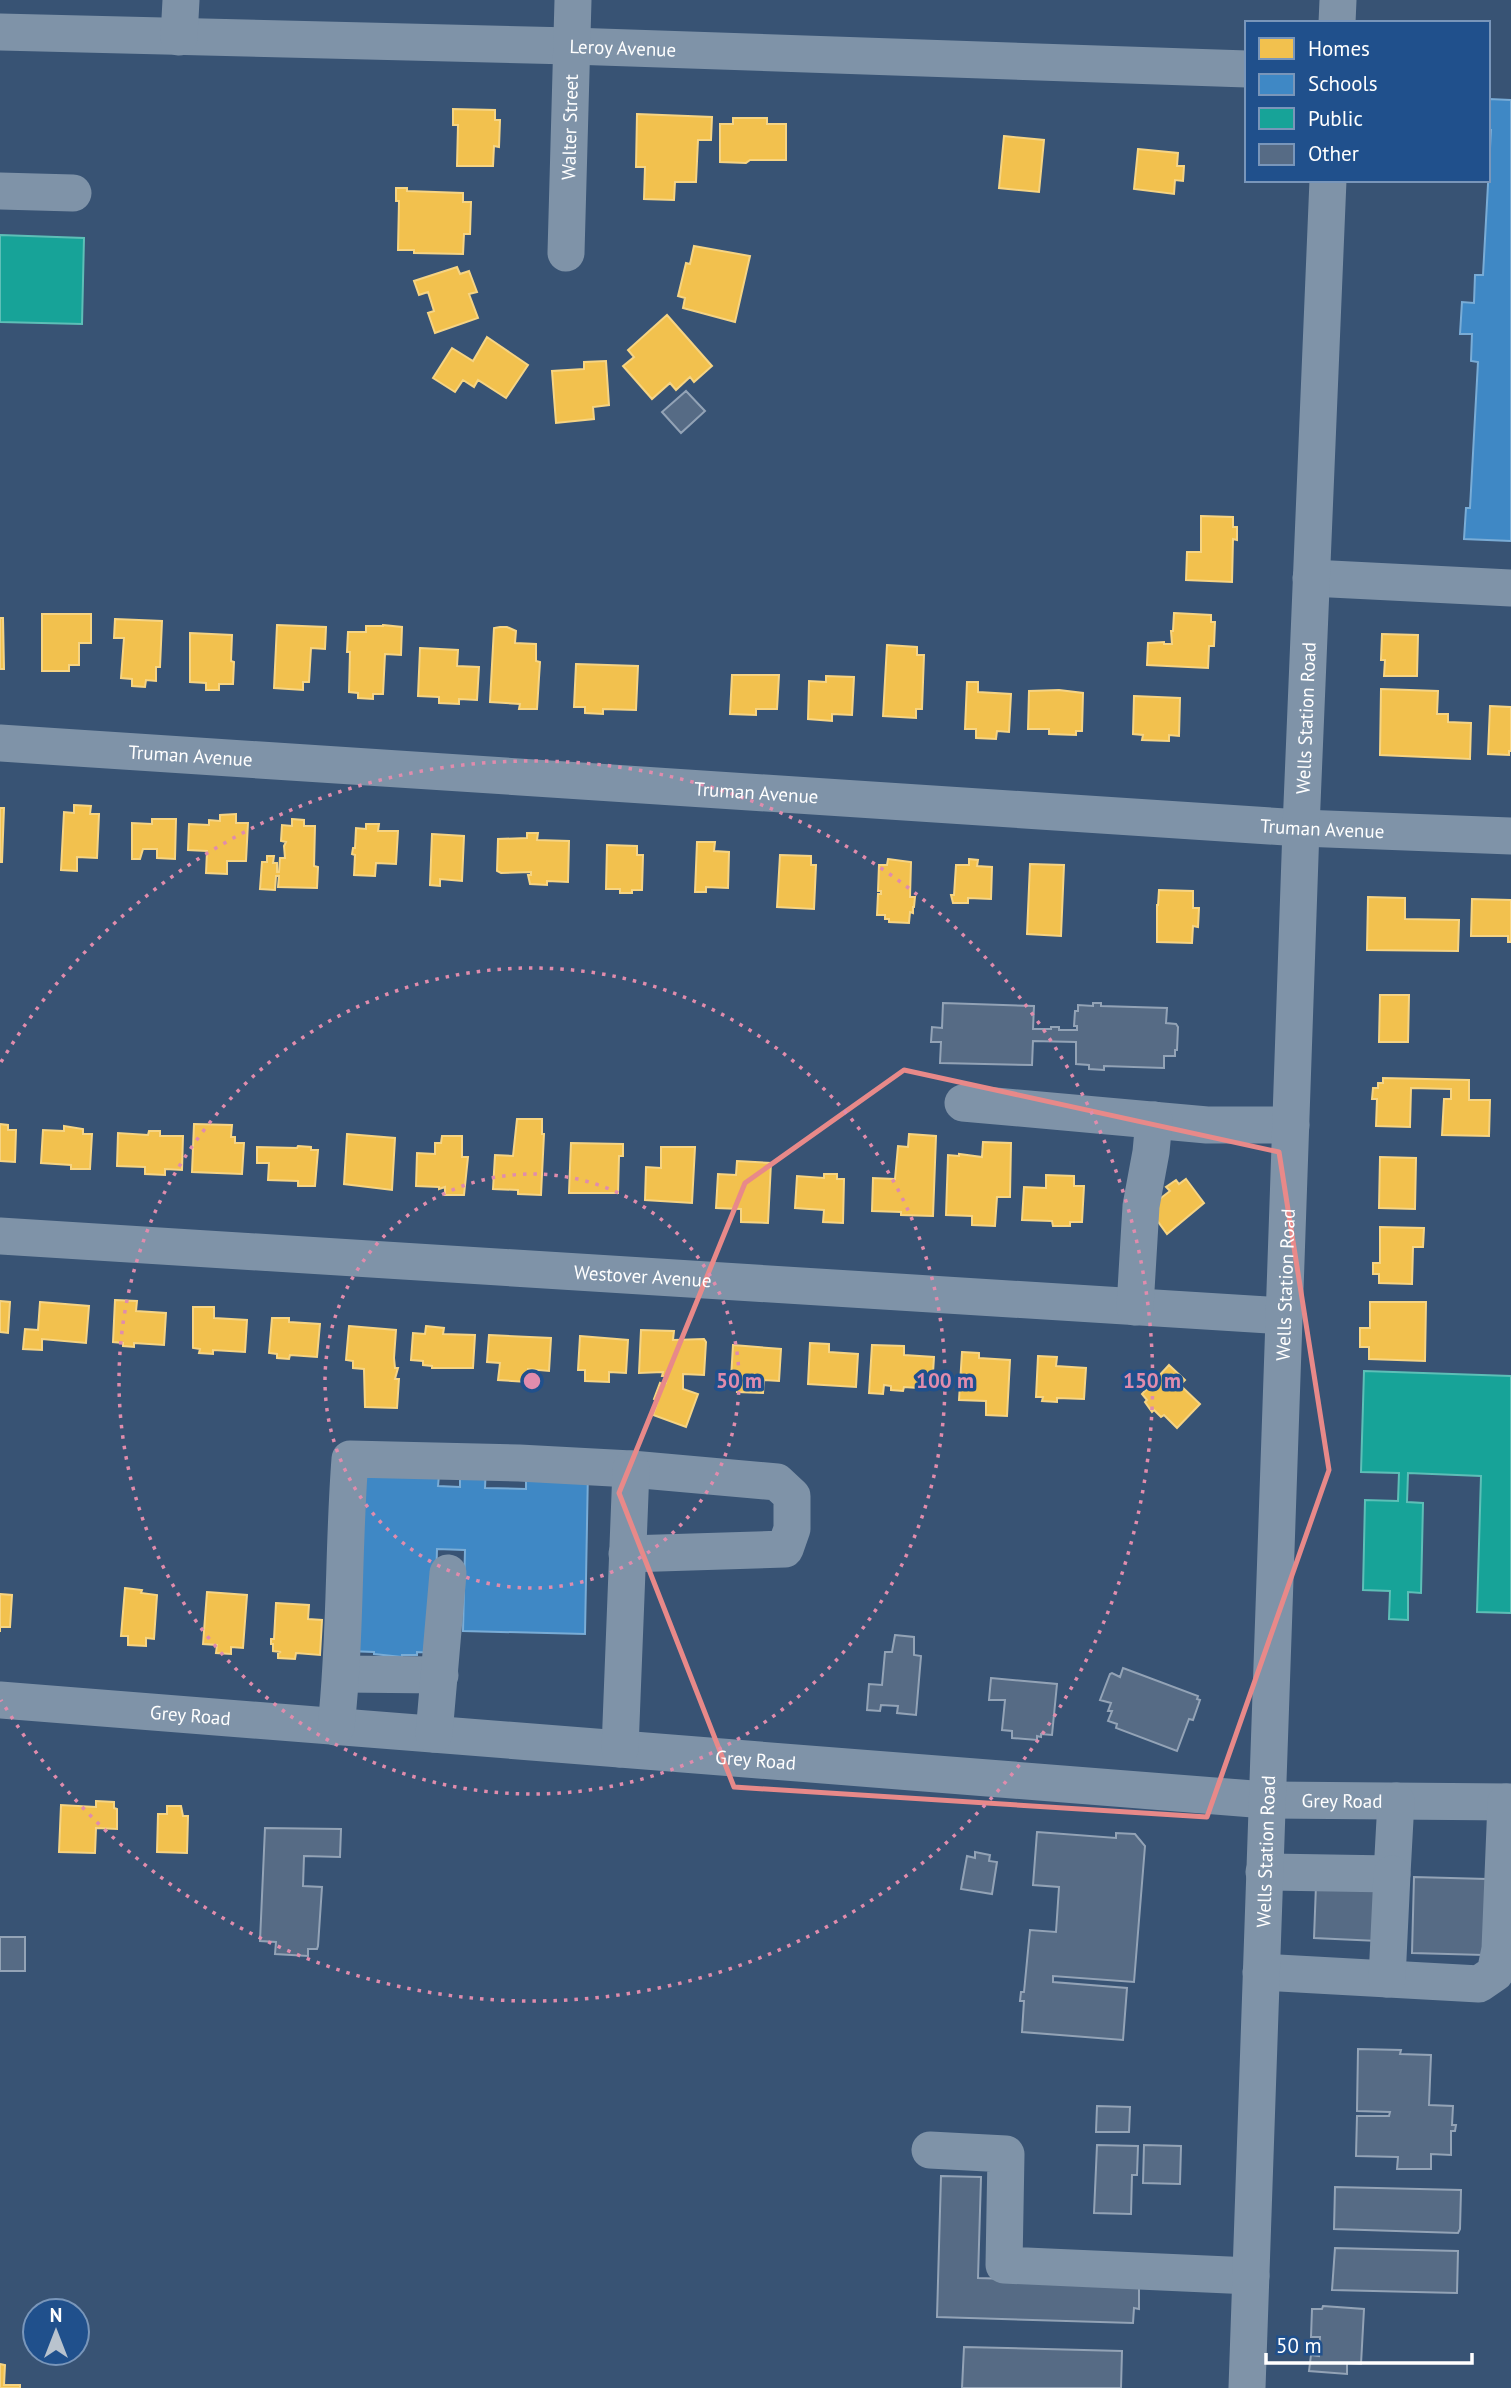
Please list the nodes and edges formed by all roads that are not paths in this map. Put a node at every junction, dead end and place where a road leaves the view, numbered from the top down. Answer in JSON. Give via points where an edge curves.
{"nodes":[{"id":1,"x":181,"y":0,"type":"edge"},
{"id":2,"x":573,"y":0,"type":"edge"},
{"id":3,"x":1338,"y":0,"type":"edge"},
{"id":4,"x":1336,"y":21,"type":"edge"},
{"id":5,"x":0,"y":32,"type":"edge"},
{"id":6,"x":180,"y":37,"type":"junction"},
{"id":7,"x":571,"y":46,"type":"junction"},
{"id":8,"x":1245,"y":69,"type":"edge"},
{"id":9,"x":1328,"y":182,"type":"edge"},
{"id":10,"x":0,"y":191,"type":"edge"},
{"id":11,"x":73,"y":193,"type":"dead end"},
{"id":12,"x":566,"y":253,"type":"dead end"},
{"id":13,"x":1311,"y":578,"type":"junction"},
{"id":14,"x":1511,"y":588,"type":"edge"},
{"id":15,"x":0,"y":743,"type":"edge"},
{"id":16,"x":1301,"y":828,"type":"junction"},
{"id":17,"x":1511,"y":836,"type":"edge"},
{"id":18,"x":963,"y":1103,"type":"dead end"},
{"id":19,"x":1154,"y":1120,"type":"junction"},
{"id":20,"x":1291,"y":1125,"type":"junction"},
{"id":21,"x":0,"y":1236,"type":"edge"},
{"id":22,"x":1135,"y":1307,"type":"junction"},
{"id":23,"x":1284,"y":1316,"type":"junction"},
{"id":24,"x":631,"y":1469,"type":"junction"},
{"id":25,"x":627,"y":1554,"type":"junction"},
{"id":26,"x":448,"y":1573,"type":"dead end"},
{"id":27,"x":342,"y":1674,"type":"junction"},
{"id":28,"x":440,"y":1675,"type":"junction"},
{"id":29,"x":0,"y":1700,"type":"edge"},
{"id":30,"x":336,"y":1727,"type":"junction"},
{"id":31,"x":434,"y":1734,"type":"junction"},
{"id":32,"x":620,"y":1749,"type":"junction"},
{"id":33,"x":1266,"y":1800,"type":"junction"},
{"id":34,"x":1396,"y":1801,"type":"junction"},
{"id":35,"x":1508,"y":1802,"type":"edge"},
{"id":36,"x":1264,"y":1871,"type":"junction"},
{"id":37,"x":1392,"y":1874,"type":"junction"},
{"id":38,"x":1261,"y":1972,"type":"junction"},
{"id":39,"x":1387,"y":1979,"type":"junction"},
{"id":40,"x":930,"y":2150,"type":"dead end"},
{"id":41,"x":1251,"y":2276,"type":"junction"},
{"id":42,"x":1247,"y":2388,"type":"edge"}],
"edges":[{"from":1,"to":6,"type":"street"},
{"from":2,"to":7,"type":"street","name":"Walter Street"},
{"from":3,"to":4,"type":"street"},
{"from":5,"to":6,"type":"street","name":"Leroy Avenue"},
{"from":6,"to":7,"type":"street","name":"Leroy Avenue"},
{"from":7,"to":8,"type":"street","name":"Leroy Avenue"},
{"from":7,"to":12,"type":"street","name":"Walter Street"},
{"from":9,"to":13,"type":"street","name":"Wells Station Road"},
{"from":10,"to":11,"type":"street"},
{"from":13,"to":14,"type":"street"},
{"from":13,"to":16,"type":"street","name":"Wells Station Road"},
{"from":15,"to":16,"type":"street","name":"Truman Avenue"},
{"from":16,"to":17,"type":"street","name":"Truman Avenue"},
{"from":16,"to":20,"type":"street","name":"Wells Station Road"},
{"from":18,"to":19,"type":"street"},
{"from":19,"to":20,"type":"street"},
{"from":19,"to":22,"type":"street","via":[[1141,1206]]},
{"from":20,"to":23,"type":"street","name":"Wells Station Road"},
{"from":21,"to":22,"type":"street","name":"Westover Avenue"},
{"from":22,"to":23,"type":"street","name":"Westover Avenue"},
{"from":23,"to":33,"type":"street","name":"Wells Station Road"},
{"from":24,"to":25,"type":"street"},
{"from":24,"to":25,"type":"street","via":[[777,1482],[792,1496],[792,1529],[785,1549]]},
{"from":24,"to":27,"type":"street","via":[[350,1459]]},
{"from":25,"to":32,"type":"street"},
{"from":26,"to":28,"type":"street"},
{"from":27,"to":28,"type":"street"},
{"from":27,"to":30,"type":"street"},
{"from":28,"to":31,"type":"street"},
{"from":29,"to":30,"type":"street","name":"Grey Road"},
{"from":30,"to":31,"type":"street","name":"Grey Road"},
{"from":31,"to":32,"type":"street","name":"Grey Road"},
{"from":32,"to":33,"type":"street","name":"Grey Road"},
{"from":33,"to":34,"type":"street","name":"Grey Road"},
{"from":33,"to":36,"type":"street","name":"Wells Station Road"},
{"from":34,"to":35,"type":"street","name":"Grey Road"},
{"from":34,"to":37,"type":"street"},
{"from":35,"to":39,"type":"street","via":[[1496,1973],[1479,1984]]},
{"from":36,"to":37,"type":"street"},
{"from":36,"to":38,"type":"street","name":"Wells Station Road"},
{"from":37,"to":39,"type":"street"},
{"from":38,"to":39,"type":"street"},
{"from":38,"to":41,"type":"street","name":"Wells Station Road"},
{"from":40,"to":41,"type":"street","via":[[1006,2154],[1004,2265]]},
{"from":41,"to":42,"type":"street","name":"Wells Station Road"}]}
